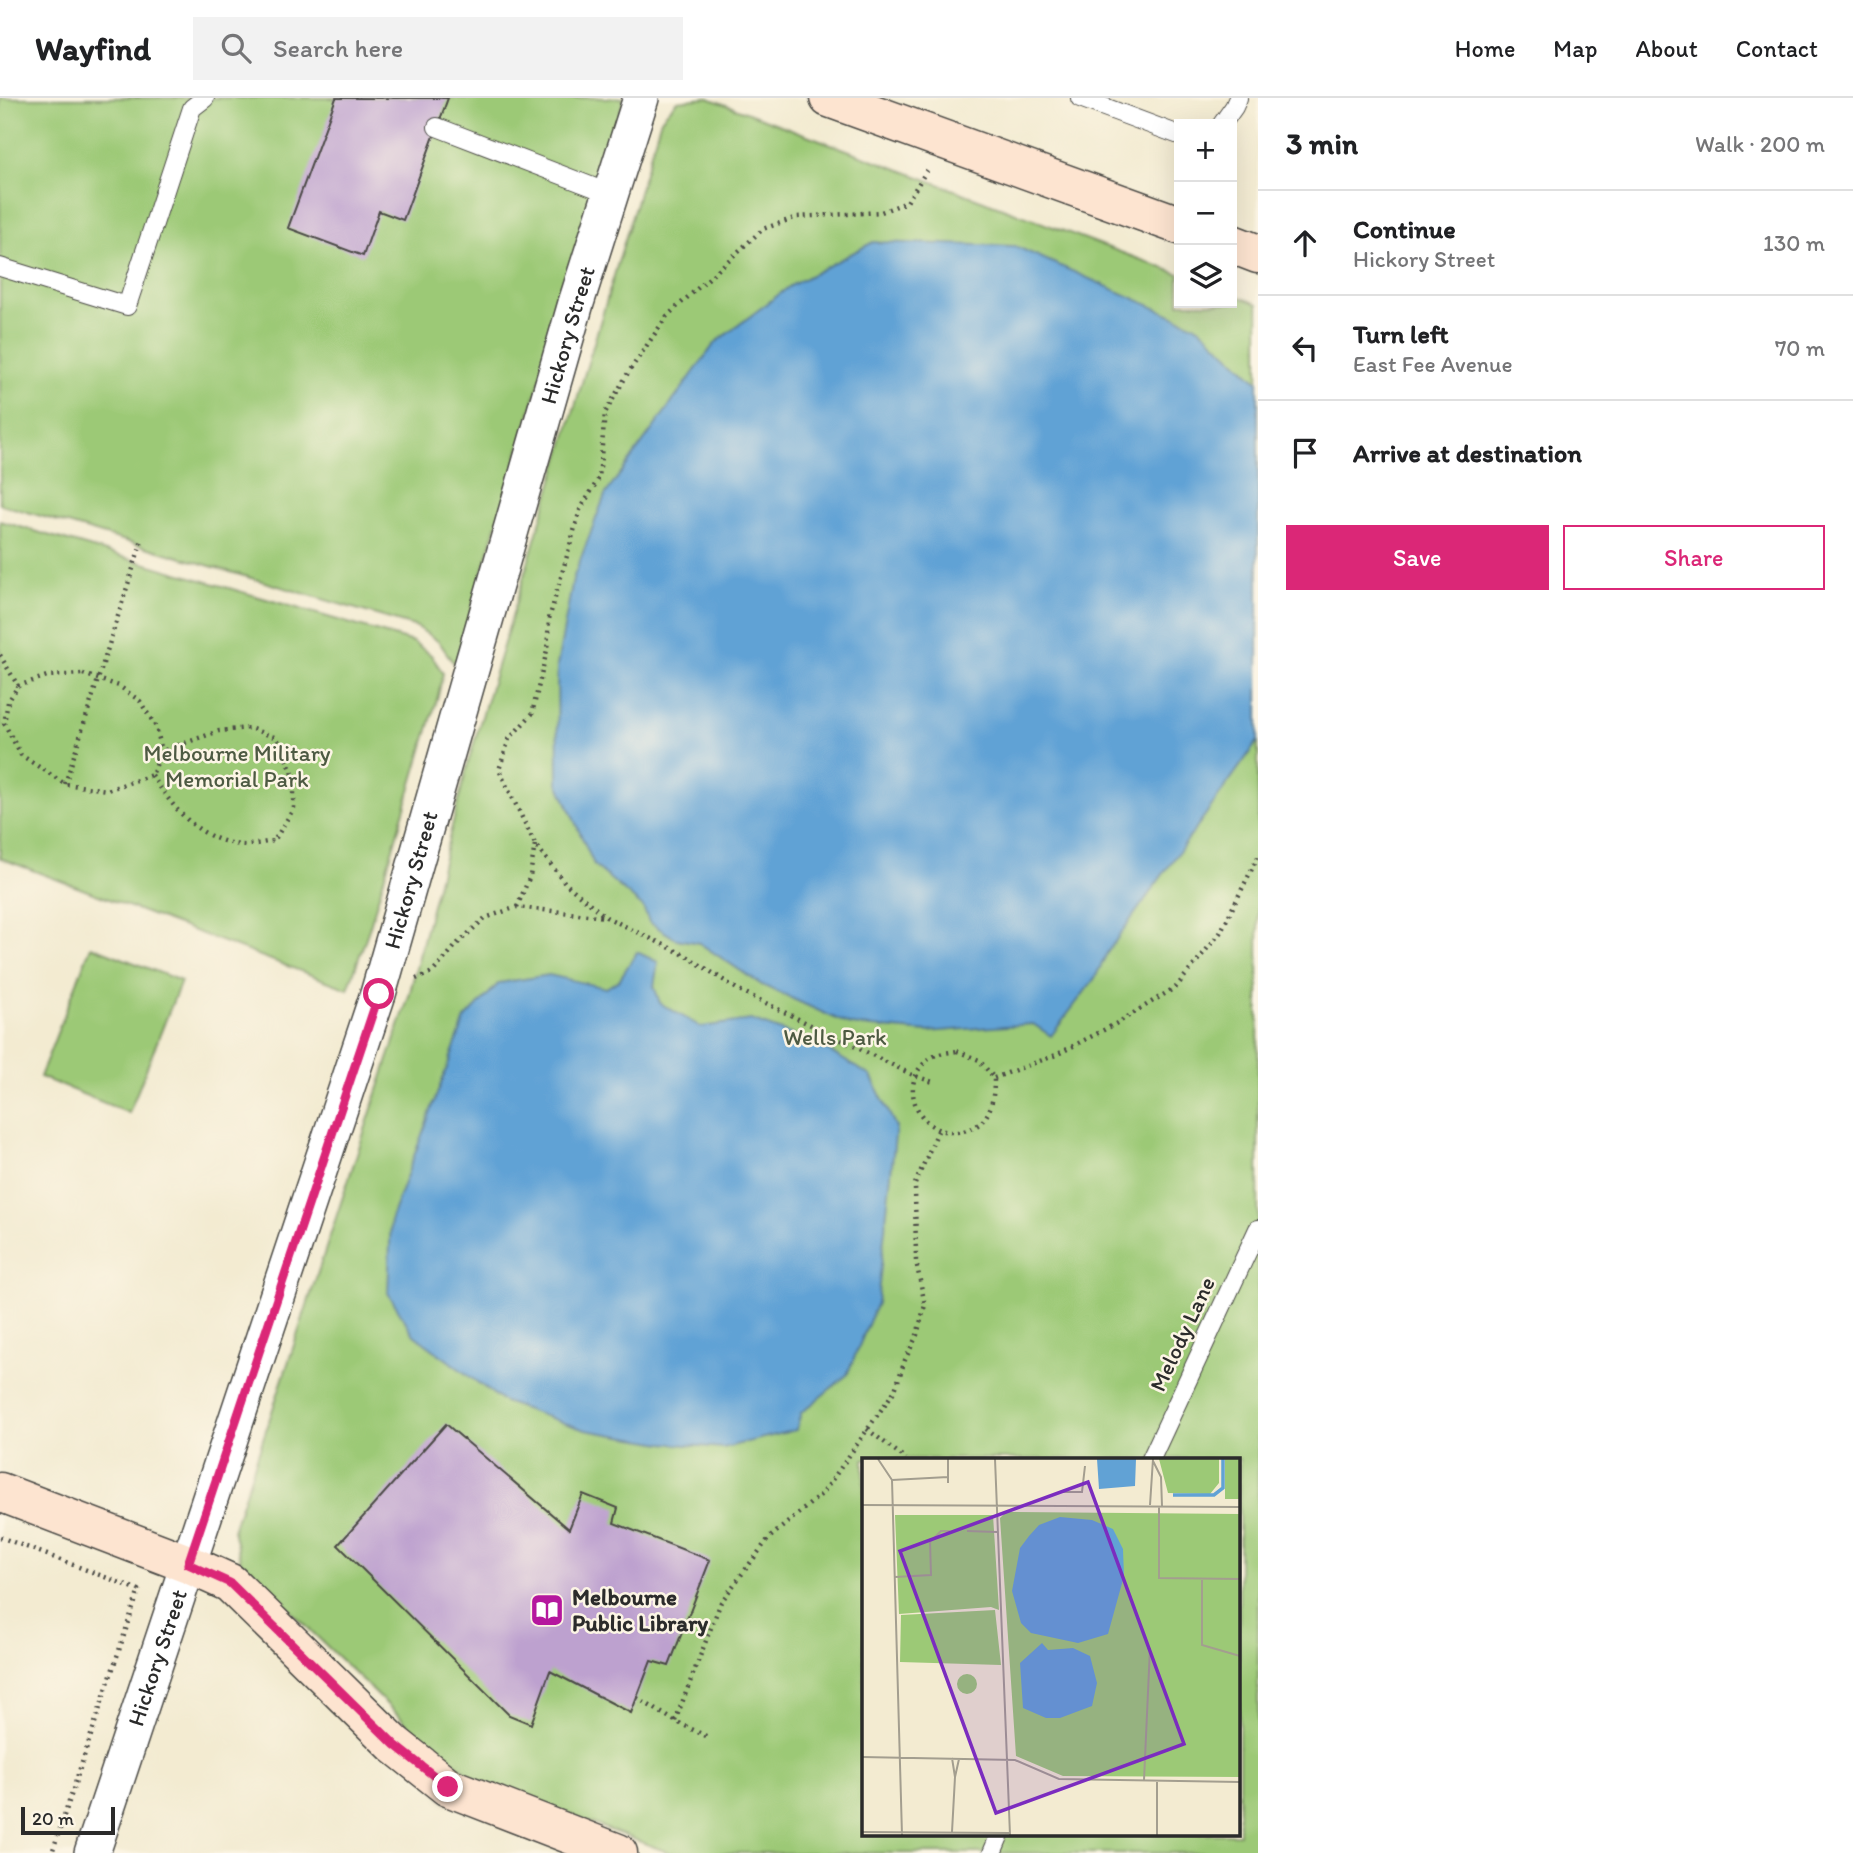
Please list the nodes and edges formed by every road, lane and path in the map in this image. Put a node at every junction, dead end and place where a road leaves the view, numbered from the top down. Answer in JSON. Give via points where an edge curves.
{"nodes":[{"id":1,"x":205,"y":98,"type":"edge"},
{"id":2,"x":641,"y":98,"type":"edge"},
{"id":3,"x":829,"y":98,"type":"edge"},
{"id":4,"x":1080,"y":98,"type":"edge"},
{"id":5,"x":1238,"y":98,"type":"edge"},
{"id":6,"x":1226,"y":119,"type":"edge"},
{"id":7,"x":437,"y":127,"type":"dead end"},
{"id":8,"x":1174,"y":133,"type":"edge"},
{"id":9,"x":947,"y":141,"type":"junction"},
{"id":10,"x":611,"y":194,"type":"junction"},
{"id":11,"x":1174,"y":223,"type":"edge"},
{"id":12,"x":1235,"y":245,"type":"edge"},
{"id":13,"x":1258,"y":254,"type":"edge"},
{"id":14,"x":0,"y":267,"type":"edge"},
{"id":15,"x":142,"y":540,"type":"dead end"},
{"id":16,"x":0,"y":655,"type":"edge"},
{"id":17,"x":99,"y":679,"type":"junction"},
{"id":18,"x":18,"y":686,"type":"junction"},
{"id":19,"x":2,"y":724,"type":"edge"},
{"id":20,"x":163,"y":751,"type":"junction"},
{"id":21,"x":152,"y":775,"type":"junction"},
{"id":22,"x":65,"y":784,"type":"junction"},
{"id":23,"x":535,"y":844,"type":"junction"},
{"id":24,"x":1258,"y":857,"type":"edge"},
{"id":25,"x":517,"y":907,"type":"junction"},
{"id":26,"x":606,"y":917,"type":"junction"},
{"id":27,"x":379,"y":994,"type":"junction"},
{"id":28,"x":915,"y":1076,"type":"junction"},
{"id":29,"x":994,"y":1078,"type":"junction"},
{"id":30,"x":936,"y":1083,"type":"dead end"},
{"id":31,"x":938,"y":1131,"type":"junction"},
{"id":32,"x":1258,"y":1230,"type":"edge"},
{"id":33,"x":867,"y":1429,"type":"junction"},
{"id":34,"x":905,"y":1458,"type":"edge"},
{"id":35,"x":1151,"y":1458,"type":"edge"},
{"id":36,"x":0,"y":1492,"type":"edge"},
{"id":37,"x":0,"y":1537,"type":"edge"},
{"id":38,"x":188,"y":1564,"type":"junction"},
{"id":39,"x":637,"y":1698,"type":"dead end"},
{"id":40,"x":675,"y":1721,"type":"junction"},
{"id":41,"x":708,"y":1737,"type":"dead end"},
{"id":42,"x":999,"y":1836,"type":"edge"},
{"id":43,"x":52,"y":1853,"type":"edge"},
{"id":44,"x":92,"y":1853,"type":"edge"},
{"id":45,"x":618,"y":1853,"type":"edge"},
{"id":46,"x":992,"y":1853,"type":"edge"}],
"edges":[{"from":1,"to":14,"type":"lane","via":[[192,108],[127,306]]},
{"from":2,"to":10,"type":"street","name":"Hickory Street"},
{"from":3,"to":9,"type":"street"},
{"from":4,"to":8,"type":"lane"},
{"from":5,"to":6,"type":"lane"},
{"from":7,"to":10,"type":"lane"},
{"from":9,"to":11,"type":"street"},
{"from":9,"to":23,"type":"path","via":[[907,202],[881,212],[797,217],[763,229],[667,316],[628,373],[605,413],[599,478],[580,510],[548,619],[547,650],[532,714],[509,739],[499,770]]},
{"from":10,"to":27,"type":"street","name":"Hickory Street"},
{"from":12,"to":13,"type":"street"},
{"from":15,"to":17,"type":"path"},
{"from":16,"to":18,"type":"path"},
{"from":17,"to":18,"type":"path","via":[[83,674],[47,676]]},
{"from":17,"to":20,"type":"path","via":[[140,701],[156,727]]},
{"from":17,"to":22,"type":"path"},
{"from":18,"to":19,"type":"path"},
{"from":19,"to":22,"type":"path","via":[[21,755]]},
{"from":20,"to":21,"type":"path"},
{"from":20,"to":21,"type":"path","via":[[219,731],[249,728],[276,738],[294,776],[294,808],[274,841],[242,845],[200,831],[171,804]]},
{"from":21,"to":22,"type":"path","via":[[107,790]]},
{"from":23,"to":25,"type":"path","via":[[530,876]]},
{"from":23,"to":26,"type":"path","via":[[566,884]]},
{"from":24,"to":29,"type":"path","via":[[1220,933],[1176,988],[1056,1055]]},
{"from":25,"to":26,"type":"path"},
{"from":25,"to":27,"type":"path","via":[[485,918],[433,972]]},
{"from":26,"to":28,"type":"path","via":[[687,956],[737,989]]},
{"from":27,"to":38,"type":"street","name":"Hickory Street"},
{"from":28,"to":29,"type":"path","via":[[937,1055],[957,1051],[979,1060]]},
{"from":28,"to":30,"type":"path"},
{"from":28,"to":31,"type":"path","via":[[912,1096],[925,1121]]},
{"from":29,"to":31,"type":"path","via":[[994,1098],[986,1117],[956,1134]]},
{"from":31,"to":33,"type":"path","via":[[915,1184],[916,1261],[925,1305],[895,1390]]},
{"from":32,"to":35,"type":"lane","name":"Melody Lane"},
{"from":33,"to":34,"type":"path"},
{"from":33,"to":40,"type":"path","via":[[823,1493],[769,1538],[721,1602]]},
{"from":36,"to":38,"type":"street"},
{"from":37,"to":43,"type":"path","via":[[139,1590]]},
{"from":38,"to":44,"type":"street","name":"Hickory Street"},
{"from":38,"to":45,"type":"street","via":[[230,1583],[395,1745],[448,1787]]},
{"from":39,"to":40,"type":"path"},
{"from":40,"to":41,"type":"path"},
{"from":42,"to":46,"type":"lane"}]}
